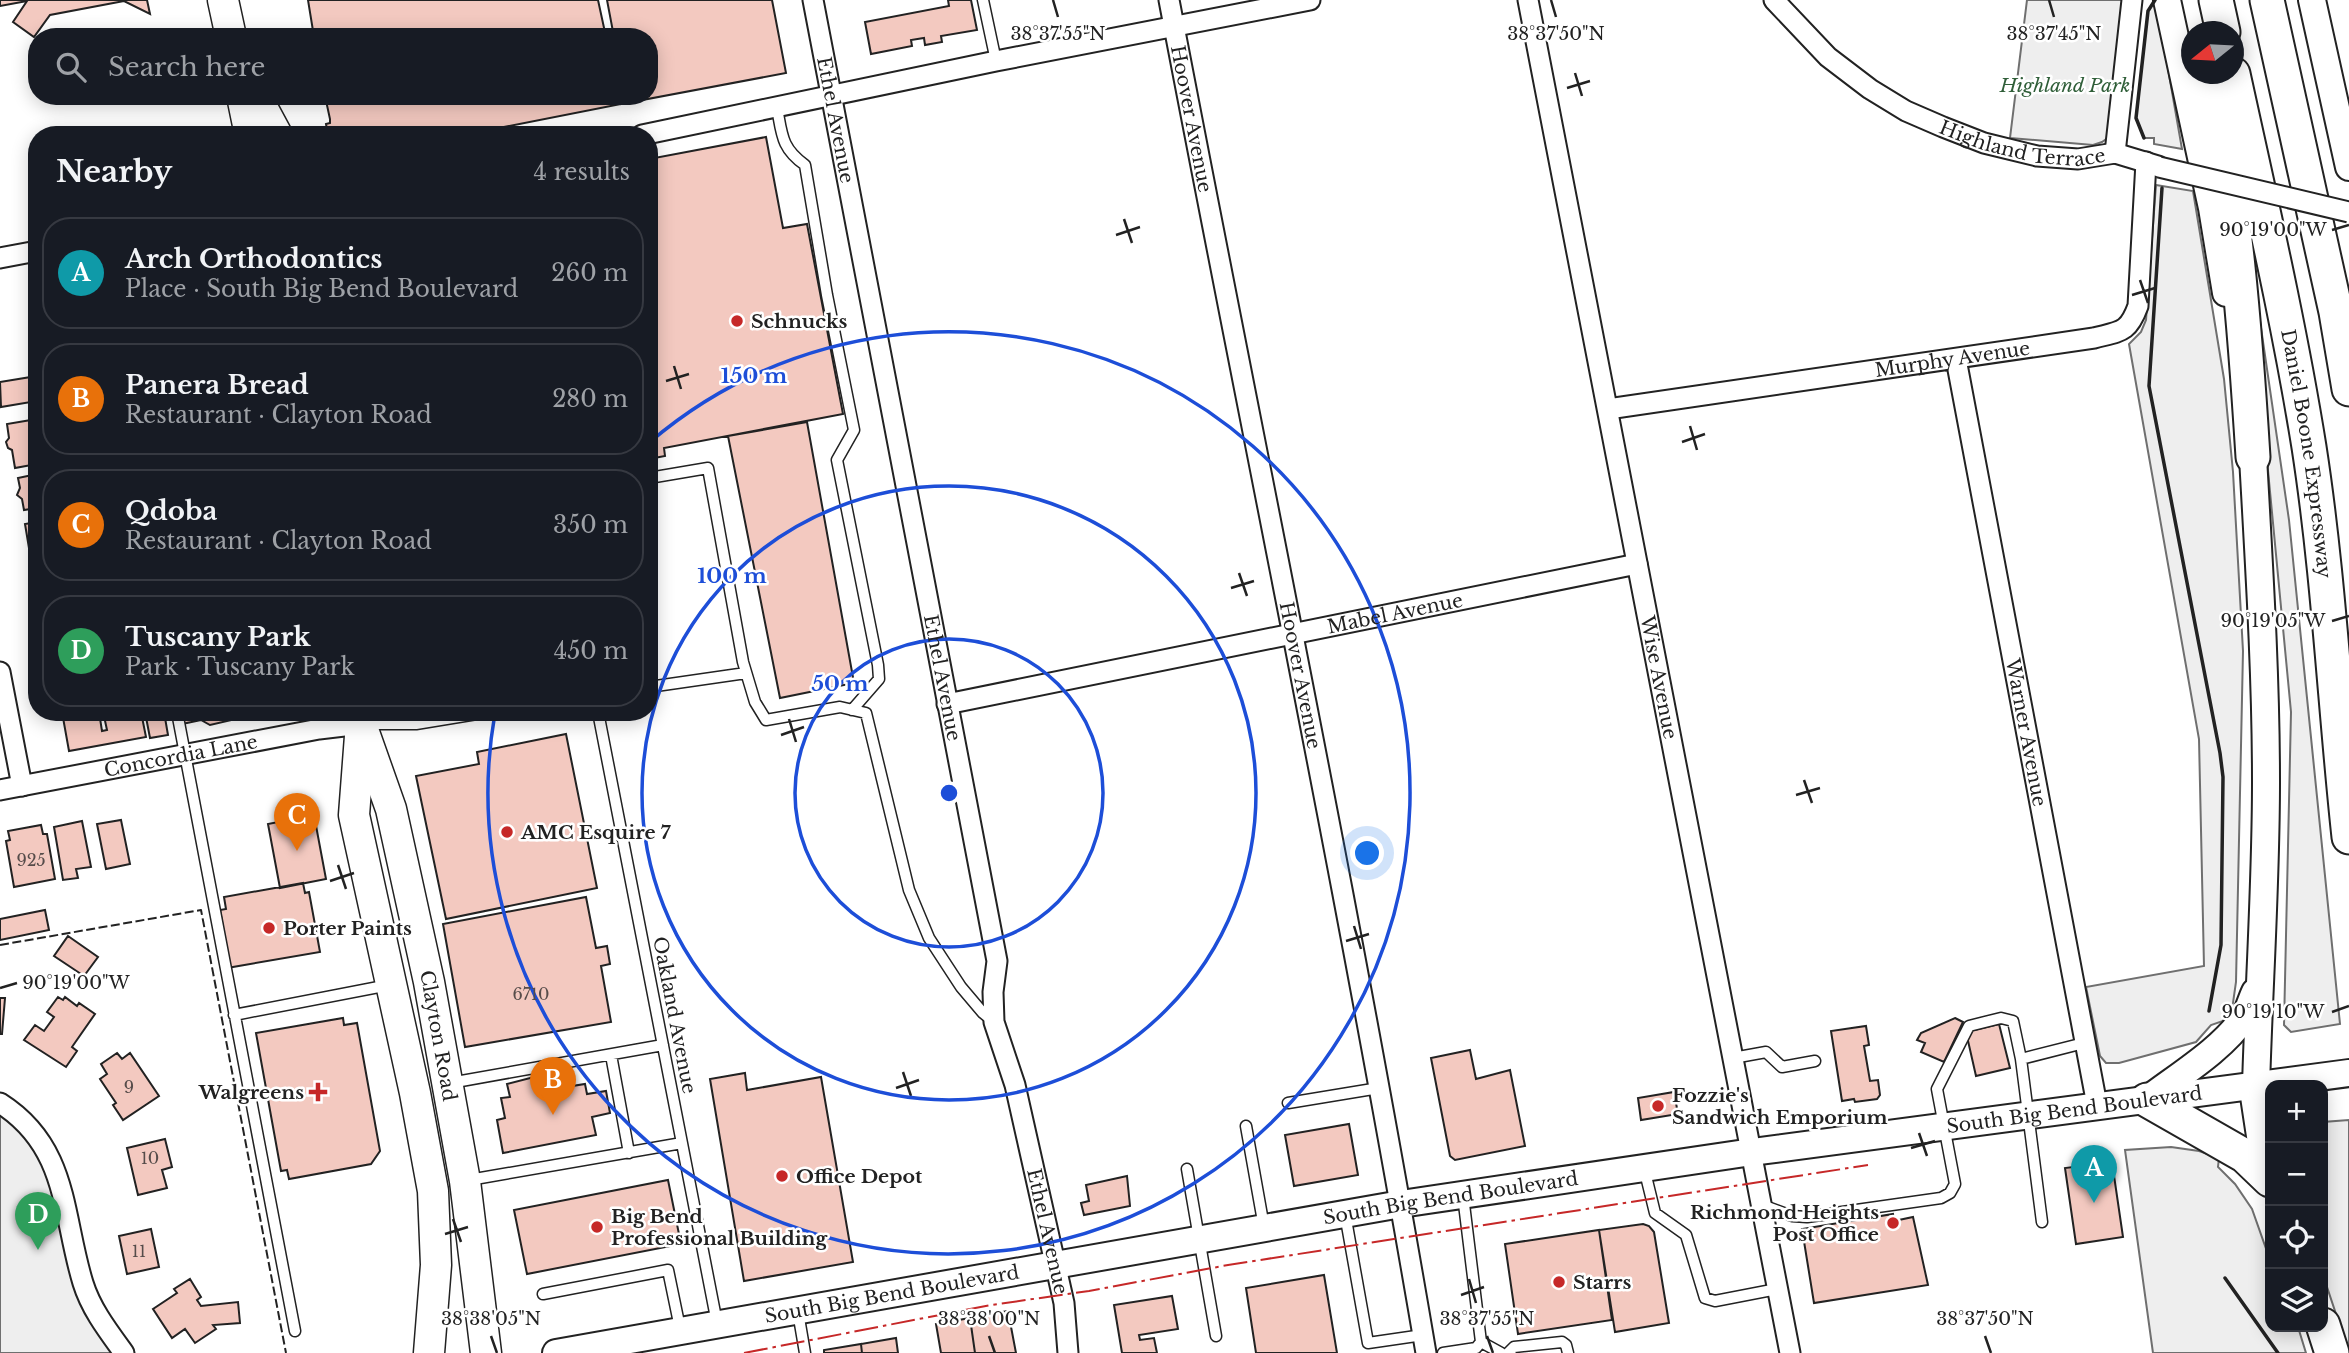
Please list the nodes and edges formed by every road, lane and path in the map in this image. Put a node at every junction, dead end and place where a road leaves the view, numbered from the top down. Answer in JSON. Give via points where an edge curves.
{"nodes":[{"id":1,"x":223,"y":0,"type":"edge"},
{"id":2,"x":813,"y":0,"type":"edge"},
{"id":3,"x":983,"y":0,"type":"edge"},
{"id":4,"x":1168,"y":0,"type":"edge"},
{"id":5,"x":1310,"y":0,"type":"edge"},
{"id":6,"x":1528,"y":0,"type":"edge"},
{"id":7,"x":1774,"y":0,"type":"edge"},
{"id":8,"x":2132,"y":0,"type":"edge"},
{"id":9,"x":2167,"y":0,"type":"edge"},
{"id":10,"x":2203,"y":0,"type":"edge"},
{"id":11,"x":2216,"y":0,"type":"edge"},
{"id":12,"x":2267,"y":0,"type":"edge"},
{"id":13,"x":2312,"y":0,"type":"edge"},
{"id":14,"x":2202,"y":21,"type":"edge"},
{"id":15,"x":2221,"y":21,"type":"edge"},
{"id":16,"x":1174,"y":26,"type":"junction"},
{"id":17,"x":229,"y":28,"type":"edge"},
{"id":18,"x":996,"y":61,"type":"junction"},
{"id":19,"x":2211,"y":84,"type":"edge"},
{"id":20,"x":2235,"y":84,"type":"edge"},
{"id":21,"x":831,"y":97,"type":"junction"},
{"id":22,"x":244,"y":105,"type":"edge"},
{"id":23,"x":261,"y":105,"type":"edge"},
{"id":24,"x":777,"y":108,"type":"junction"},
{"id":25,"x":248,"y":126,"type":"edge"},
{"id":26,"x":272,"y":126,"type":"edge"},
{"id":27,"x":658,"y":132,"type":"edge"},
{"id":28,"x":2115,"y":153,"type":"junction"},
{"id":29,"x":2152,"y":164,"type":"junction"},
{"id":30,"x":2349,"y":167,"type":"edge"},
{"id":31,"x":2349,"y":212,"type":"edge"},
{"id":32,"x":28,"y":253,"type":"edge"},
{"id":33,"x":0,"y":258,"type":"edge"},
{"id":34,"x":1956,"y":359,"type":"junction"},
{"id":35,"x":2349,"y":388,"type":"edge"},
{"id":36,"x":1608,"y":409,"type":"junction"},
{"id":37,"x":2253,"y":457,"type":"junction"},
{"id":38,"x":658,"y":476,"type":"edge"},
{"id":39,"x":1637,"y":565,"type":"junction"},
{"id":40,"x":1294,"y":633,"type":"junction"},
{"id":41,"x":0,"y":672,"type":"edge"},
{"id":42,"x":746,"y":673,"type":"junction"},
{"id":43,"x":658,"y":687,"type":"edge"},
{"id":44,"x":947,"y":704,"type":"junction"},
{"id":45,"x":852,"y":710,"type":"junction"},
{"id":46,"x":179,"y":721,"type":"edge"},
{"id":47,"x":349,"y":721,"type":"edge"},
{"id":48,"x":360,"y":721,"type":"edge"},
{"id":49,"x":361,"y":721,"type":"edge"},
{"id":50,"x":394,"y":721,"type":"edge"},
{"id":51,"x":429,"y":721,"type":"edge"},
{"id":52,"x":600,"y":721,"type":"edge"},
{"id":53,"x":185,"y":755,"type":"junction"},
{"id":54,"x":22,"y":786,"type":"junction"},
{"id":55,"x":0,"y":790,"type":"edge"},
{"id":56,"x":2349,"y":838,"type":"edge"},
{"id":57,"x":2260,"y":981,"type":"junction"},
{"id":58,"x":390,"y":984,"type":"junction"},
{"id":59,"x":234,"y":1015,"type":"junction"},
{"id":60,"x":995,"y":1022,"type":"junction"},
{"id":61,"x":2084,"y":1043,"type":"junction"},
{"id":62,"x":663,"y":1045,"type":"junction"},
{"id":63,"x":611,"y":1055,"type":"junction"},
{"id":64,"x":1733,"y":1058,"type":"junction"},
{"id":65,"x":2021,"y":1059,"type":"junction"},
{"id":66,"x":1815,"y":1061,"type":"dead end"},
{"id":67,"x":2349,"y":1073,"type":"edge"},
{"id":68,"x":446,"y":1084,"type":"junction"},
{"id":69,"x":2256,"y":1086,"type":"junction"},
{"id":70,"x":1379,"y":1088,"type":"junction"},
{"id":71,"x":2147,"y":1100,"type":"junction"},
{"id":72,"x":0,"y":1103,"type":"edge"},
{"id":73,"x":1288,"y":1103,"type":"dead end"},
{"id":74,"x":2097,"y":1105,"type":"junction"},
{"id":75,"x":2029,"y":1114,"type":"junction"},
{"id":76,"x":1245,"y":1126,"type":"dead end"},
{"id":77,"x":1945,"y":1127,"type":"junction"},
{"id":78,"x":682,"y":1143,"type":"junction"},
{"id":79,"x":2265,"y":1143,"type":"edge"},
{"id":80,"x":1752,"y":1152,"type":"junction"},
{"id":81,"x":629,"y":1153,"type":"junction"},
{"id":82,"x":1187,"y":1168,"type":"dead end"},
{"id":83,"x":1644,"y":1168,"type":"junction"},
{"id":84,"x":2265,"y":1175,"type":"edge"},
{"id":85,"x":465,"y":1181,"type":"junction"},
{"id":86,"x":1463,"y":1195,"type":"junction"},
{"id":87,"x":1401,"y":1204,"type":"junction"},
{"id":88,"x":1762,"y":1205,"type":"junction"},
{"id":89,"x":1345,"y":1213,"type":"junction"},
{"id":90,"x":2042,"y":1222,"type":"dead end"},
{"id":91,"x":1264,"y":1228,"type":"junction"},
{"id":92,"x":1200,"y":1238,"type":"junction"},
{"id":93,"x":1055,"y":1264,"type":"junction"},
{"id":94,"x":1777,"y":1289,"type":"junction"},
{"id":95,"x":543,"y":1294,"type":"dead end"},
{"id":96,"x":797,"y":1310,"type":"junction"},
{"id":97,"x":717,"y":1324,"type":"junction"},
{"id":98,"x":295,"y":1331,"type":"dead end"},
{"id":99,"x":681,"y":1332,"type":"junction"},
{"id":100,"x":2325,"y":1332,"type":"edge"},
{"id":101,"x":1216,"y":1336,"type":"dead end"},
{"id":102,"x":1481,"y":1342,"type":"junction"},
{"id":103,"x":1424,"y":1344,"type":"edge"},
{"id":104,"x":604,"y":1349,"type":"edge"},
{"id":105,"x":124,"y":1353,"type":"edge"},
{"id":106,"x":429,"y":1353,"type":"edge"},
{"id":107,"x":486,"y":1353,"type":"edge"},
{"id":108,"x":556,"y":1353,"type":"edge"},
{"id":109,"x":805,"y":1353,"type":"edge"},
{"id":110,"x":1068,"y":1353,"type":"edge"},
{"id":111,"x":1443,"y":1353,"type":"edge"},
{"id":112,"x":1501,"y":1353,"type":"edge"},
{"id":113,"x":1508,"y":1353,"type":"edge"},
{"id":114,"x":1568,"y":1353,"type":"edge"},
{"id":115,"x":1790,"y":1353,"type":"edge"},
{"id":116,"x":2332,"y":1353,"type":"edge"}],
"edges":[{"from":1,"to":17,"type":"main road"},
{"from":2,"to":21,"type":"street","name":"Ethel Avenue"},
{"from":3,"to":18,"type":"lane"},
{"from":4,"to":16,"type":"street","name":"Hoover Avenue"},
{"from":5,"to":16,"type":"street"},
{"from":6,"to":36,"type":"street","name":"Wise Avenue"},
{"from":7,"to":28,"type":"street","name":"Highland Terrace","via":[[1828,57],[1870,89],[1918,116],[1983,143],[2036,156],[2078,159]]},
{"from":8,"to":28,"type":"street"},
{"from":9,"to":37,"type":"main road","via":[[2212,208]]},
{"from":10,"to":14,"type":"highway"},
{"from":11,"to":15,"type":"highway"},
{"from":12,"to":35,"type":"highway"},
{"from":13,"to":30,"type":"main road"},
{"from":16,"to":18,"type":"street"},
{"from":16,"to":40,"type":"street","name":"Hoover Avenue"},
{"from":18,"to":21,"type":"street"},
{"from":19,"to":37,"type":"highway","via":[[2244,314]]},
{"from":20,"to":56,"type":"highway","name":"Daniel Boone Expressway","via":[[2309,449]]},
{"from":21,"to":24,"type":"street"},
{"from":21,"to":44,"type":"street","name":"Ethel Avenue"},
{"from":22,"to":25,"type":"main road"},
{"from":23,"to":26,"type":"main road"},
{"from":24,"to":27,"type":"street"},
{"from":24,"to":45,"type":"lane","via":[[784,142],[805,165],[854,430],[837,460],[879,679]]},
{"from":28,"to":29,"type":"street","name":"Highland Terrace"},
{"from":29,"to":31,"type":"street","name":"Highland Terrace","bridge":true},
{"from":29,"to":34,"type":"street","name":"Murphy Avenue","via":[[2138,306],[2132,324],[2094,338]]},
{"from":32,"to":33,"type":"street"},
{"from":34,"to":36,"type":"street","name":"Murphy Avenue"},
{"from":34,"to":61,"type":"street","name":"Warner Avenue"},
{"from":36,"to":39,"type":"street","name":"Wise Avenue"},
{"from":37,"to":57,"type":"main road","via":[[2266,779]]},
{"from":38,"to":42,"type":"lane","via":[[708,468]]},
{"from":39,"to":40,"type":"street","name":"Mabel Avenue"},
{"from":39,"to":64,"type":"street","name":"Wise Avenue"},
{"from":40,"to":44,"type":"street","name":"Mabel Avenue"},
{"from":40,"to":70,"type":"street","name":"Hoover Avenue"},
{"from":41,"to":54,"type":"street"},
{"from":42,"to":43,"type":"lane"},
{"from":42,"to":45,"type":"lane","via":[[766,720],[840,707]]},
{"from":44,"to":60,"type":"street","name":"Ethel Avenue","via":[[997,961]]},
{"from":45,"to":60,"type":"lane","via":[[866,713],[909,890],[929,938],[961,987]]},
{"from":46,"to":53,"type":"lane"},
{"from":47,"to":53,"type":"street","name":"Concordia Lane"},
{"from":48,"to":58,"type":"main road","name":"Clayton Road","via":[[354,815]]},
{"from":49,"to":68,"type":"main road","name":"Clayton Road","via":[[391,809]]},
{"from":50,"to":51,"type":"lane"},
{"from":52,"to":62,"type":"lane","name":"Oakland Avenue"},
{"from":53,"to":54,"type":"street","name":"Concordia Lane"},
{"from":53,"to":59,"type":"lane"},
{"from":54,"to":55,"type":"street","name":"Concordia Lane"},
{"from":57,"to":69,"type":"main road"},
{"from":57,"to":71,"type":"main road","via":[[2236,1026]]},
{"from":58,"to":59,"type":"lane"},
{"from":58,"to":106,"type":"main road","name":"Clayton Road","via":[[433,1191],[436,1265]]},
{"from":59,"to":98,"type":"lane"},
{"from":60,"to":93,"type":"street","name":"Ethel Avenue","via":[[1015,1085]]},
{"from":61,"to":65,"type":"lane"},
{"from":61,"to":74,"type":"street","name":"Warner Avenue"},
{"from":62,"to":63,"type":"lane"},
{"from":62,"to":78,"type":"lane","name":"Oakland Avenue"},
{"from":63,"to":68,"type":"lane"},
{"from":63,"to":81,"type":"lane"},
{"from":64,"to":66,"type":"lane","via":[[1766,1052],[1782,1067]]},
{"from":64,"to":80,"type":"street","name":"Wise Avenue"},
{"from":65,"to":75,"type":"lane"},
{"from":65,"to":77,"type":"lane","via":[[2013,1021],[2001,1018],[1969,1026],[1937,1088]]},
{"from":67,"to":69,"type":"main road","name":"South Big Bend Boulevard"},
{"from":68,"to":85,"type":"main road","name":"Clayton Road"},
{"from":69,"to":71,"type":"main road","name":"South Big Bend Boulevard"},
{"from":69,"to":79,"type":"highway"},
{"from":70,"to":73,"type":"lane"},
{"from":70,"to":87,"type":"street","name":"Hoover Avenue"},
{"from":71,"to":74,"type":"main road","name":"South Big Bend Boulevard"},
{"from":71,"to":84,"type":"highway","via":[[2245,1156]]},
{"from":72,"to":105,"type":"street","via":[[16,1113],[43,1143],[63,1190],[84,1284],[100,1320]]},
{"from":74,"to":75,"type":"main road","name":"South Big Bend Boulevard"},
{"from":75,"to":77,"type":"main road","name":"South Big Bend Boulevard"},
{"from":75,"to":90,"type":"lane"},
{"from":76,"to":91,"type":"lane"},
{"from":77,"to":80,"type":"main road","name":"South Big Bend Boulevard"},
{"from":77,"to":88,"type":"lane","via":[[1955,1184],[1941,1198],[1807,1217]]},
{"from":78,"to":81,"type":"lane"},
{"from":78,"to":97,"type":"lane","name":"Oakland Avenue"},
{"from":80,"to":83,"type":"main road","name":"South Big Bend Boulevard"},
{"from":80,"to":88,"type":"street","name":"Wise Avenue"},
{"from":81,"to":85,"type":"lane"},
{"from":82,"to":92,"type":"lane"},
{"from":83,"to":86,"type":"main road","name":"South Big Bend Boulevard"},
{"from":83,"to":94,"type":"lane","via":[[1655,1213],[1686,1236],[1705,1298],[1715,1301]]},
{"from":85,"to":107,"type":"main road","name":"Clayton Road"},
{"from":86,"to":87,"type":"main road","name":"South Big Bend Boulevard"},
{"from":86,"to":102,"type":"lane"},
{"from":87,"to":89,"type":"main road","name":"South Big Bend Boulevard"},
{"from":87,"to":103,"type":"street","name":"Hoover Avenue"},
{"from":88,"to":94,"type":"street","name":"Wise Avenue"},
{"from":89,"to":91,"type":"main road","name":"South Big Bend Boulevard"},
{"from":89,"to":103,"type":"lane","via":[[1368,1343]]},
{"from":91,"to":92,"type":"main road","name":"South Big Bend Boulevard"},
{"from":92,"to":93,"type":"main road","name":"South Big Bend Boulevard"},
{"from":92,"to":101,"type":"lane"},
{"from":93,"to":96,"type":"main road","name":"South Big Bend Boulevard"},
{"from":93,"to":110,"type":"street","name":"Ethel Avenue"},
{"from":94,"to":115,"type":"street","name":"Wise Avenue"},
{"from":95,"to":99,"type":"lane","via":[[668,1270]]},
{"from":96,"to":97,"type":"main road","name":"South Big Bend Boulevard"},
{"from":96,"to":109,"type":"lane"},
{"from":97,"to":99,"type":"main road","name":"South Big Bend Boulevard"},
{"from":99,"to":104,"type":"main road","name":"South Big Bend Boulevard"},
{"from":100,"to":116,"type":"highway"},
{"from":102,"to":111,"type":"lane","via":[[1476,1348]]},
{"from":102,"to":112,"type":"lane"},
{"from":104,"to":108,"type":"main road","name":"South Big Bend Boulevard"},
{"from":113,"to":114,"type":"lane","via":[[1514,1347],[1562,1342]]}]}
